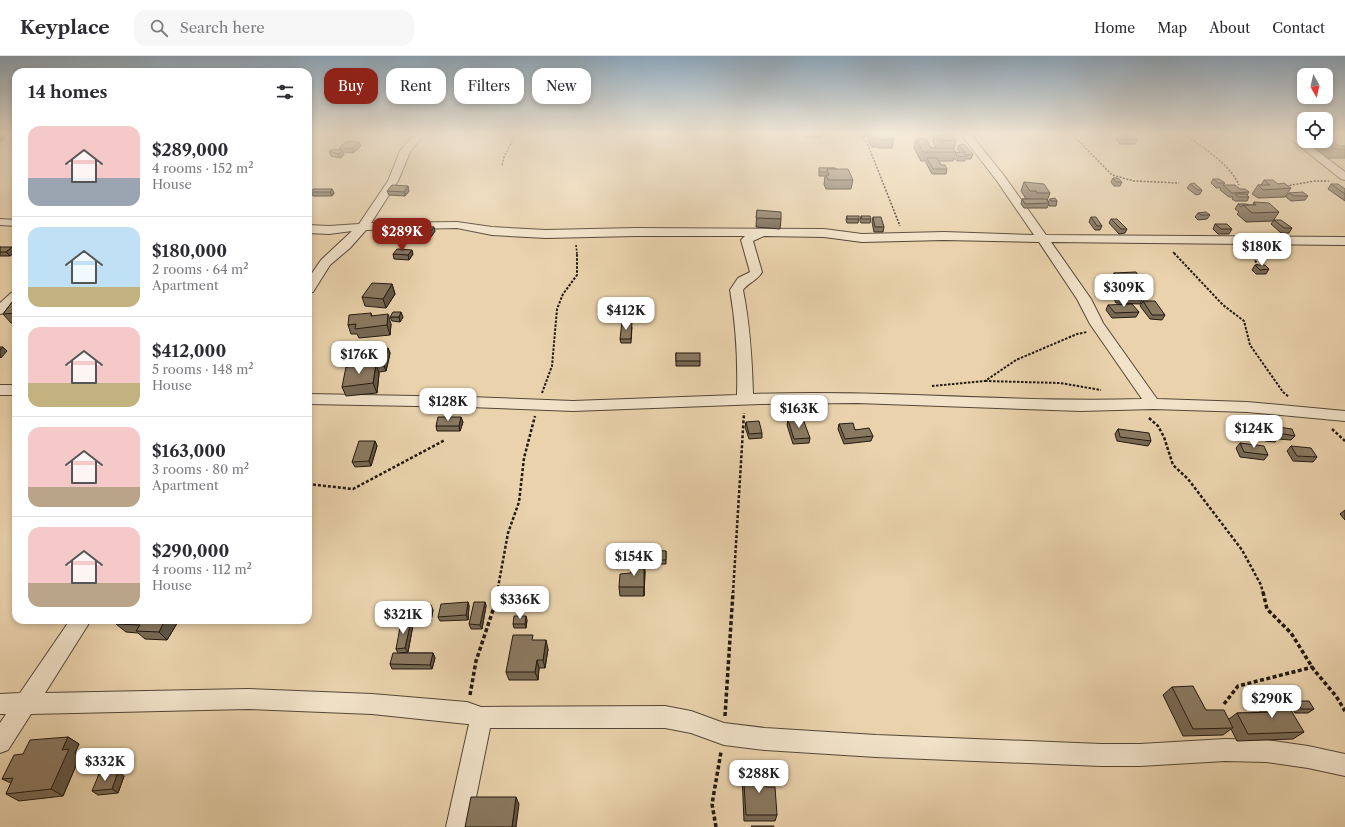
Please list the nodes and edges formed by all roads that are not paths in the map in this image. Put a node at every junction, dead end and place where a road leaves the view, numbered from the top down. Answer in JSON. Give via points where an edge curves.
{"nodes":[{"id":1,"x":398,"y":169,"type":"edge"},
{"id":2,"x":992,"y":169,"type":"edge"},
{"id":3,"x":1335,"y":169,"type":"edge"},
{"id":4,"x":1345,"y":177,"type":"edge"},
{"id":5,"x":0,"y":222,"type":"edge"},
{"id":6,"x":12,"y":223,"type":"edge"},
{"id":7,"x":363,"y":226,"type":"junction"},
{"id":8,"x":312,"y":229,"type":"edge"},
{"id":9,"x":761,"y":233,"type":"junction"},
{"id":10,"x":1041,"y":238,"type":"junction"},
{"id":11,"x":1345,"y":241,"type":"edge"},
{"id":12,"x":312,"y":283,"type":"edge"},
{"id":13,"x":12,"y":300,"type":"edge"},
{"id":14,"x":0,"y":310,"type":"edge"},
{"id":15,"x":0,"y":390,"type":"edge"},
{"id":16,"x":12,"y":390,"type":"edge"},
{"id":17,"x":312,"y":399,"type":"edge"},
{"id":18,"x":745,"y":399,"type":"junction"},
{"id":19,"x":1146,"y":404,"type":"junction"},
{"id":20,"x":1345,"y":416,"type":"edge"},
{"id":21,"x":78,"y":624,"type":"edge"},
{"id":22,"x":0,"y":704,"type":"edge"},
{"id":23,"x":26,"y":704,"type":"junction"},
{"id":24,"x":474,"y":716,"type":"junction"},
{"id":25,"x":0,"y":742,"type":"edge"},
{"id":26,"x":1345,"y":765,"type":"edge"},
{"id":27,"x":458,"y":827,"type":"edge"}],
"edges":[{"from":1,"to":7,"type":"street"},
{"from":2,"to":10,"type":"street"},
{"from":3,"to":4,"type":"street"},
{"from":5,"to":6,"type":"street"},
{"from":7,"to":8,"type":"street","via":[[334,230]]},
{"from":7,"to":9,"type":"street","via":[[457,225],[492,231],[546,234]]},
{"from":7,"to":12,"type":"street","via":[[326,263]]},
{"from":9,"to":10,"type":"street","via":[[824,233],[862,238]]},
{"from":9,"to":18,"type":"street","via":[[747,240],[756,272],[743,281],[736,290],[745,357]]},
{"from":10,"to":11,"type":"street"},
{"from":10,"to":19,"type":"street","via":[[1084,299]]},
{"from":13,"to":14,"type":"street"},
{"from":15,"to":16,"type":"street"},
{"from":17,"to":18,"type":"street","via":[[581,406]]},
{"from":18,"to":19,"type":"street","via":[[857,398],[1081,406]]},
{"from":19,"to":20,"type":"street","via":[[1247,407]]},
{"from":21,"to":23,"type":"street"},
{"from":22,"to":23,"type":"street"},
{"from":23,"to":24,"type":"street","via":[[248,699],[372,704]]},
{"from":23,"to":25,"type":"street"},
{"from":24,"to":26,"type":"street","via":[[665,717],[691,722],[724,734],[765,739],[1101,755],[1266,751]]},
{"from":24,"to":27,"type":"street"}]}
